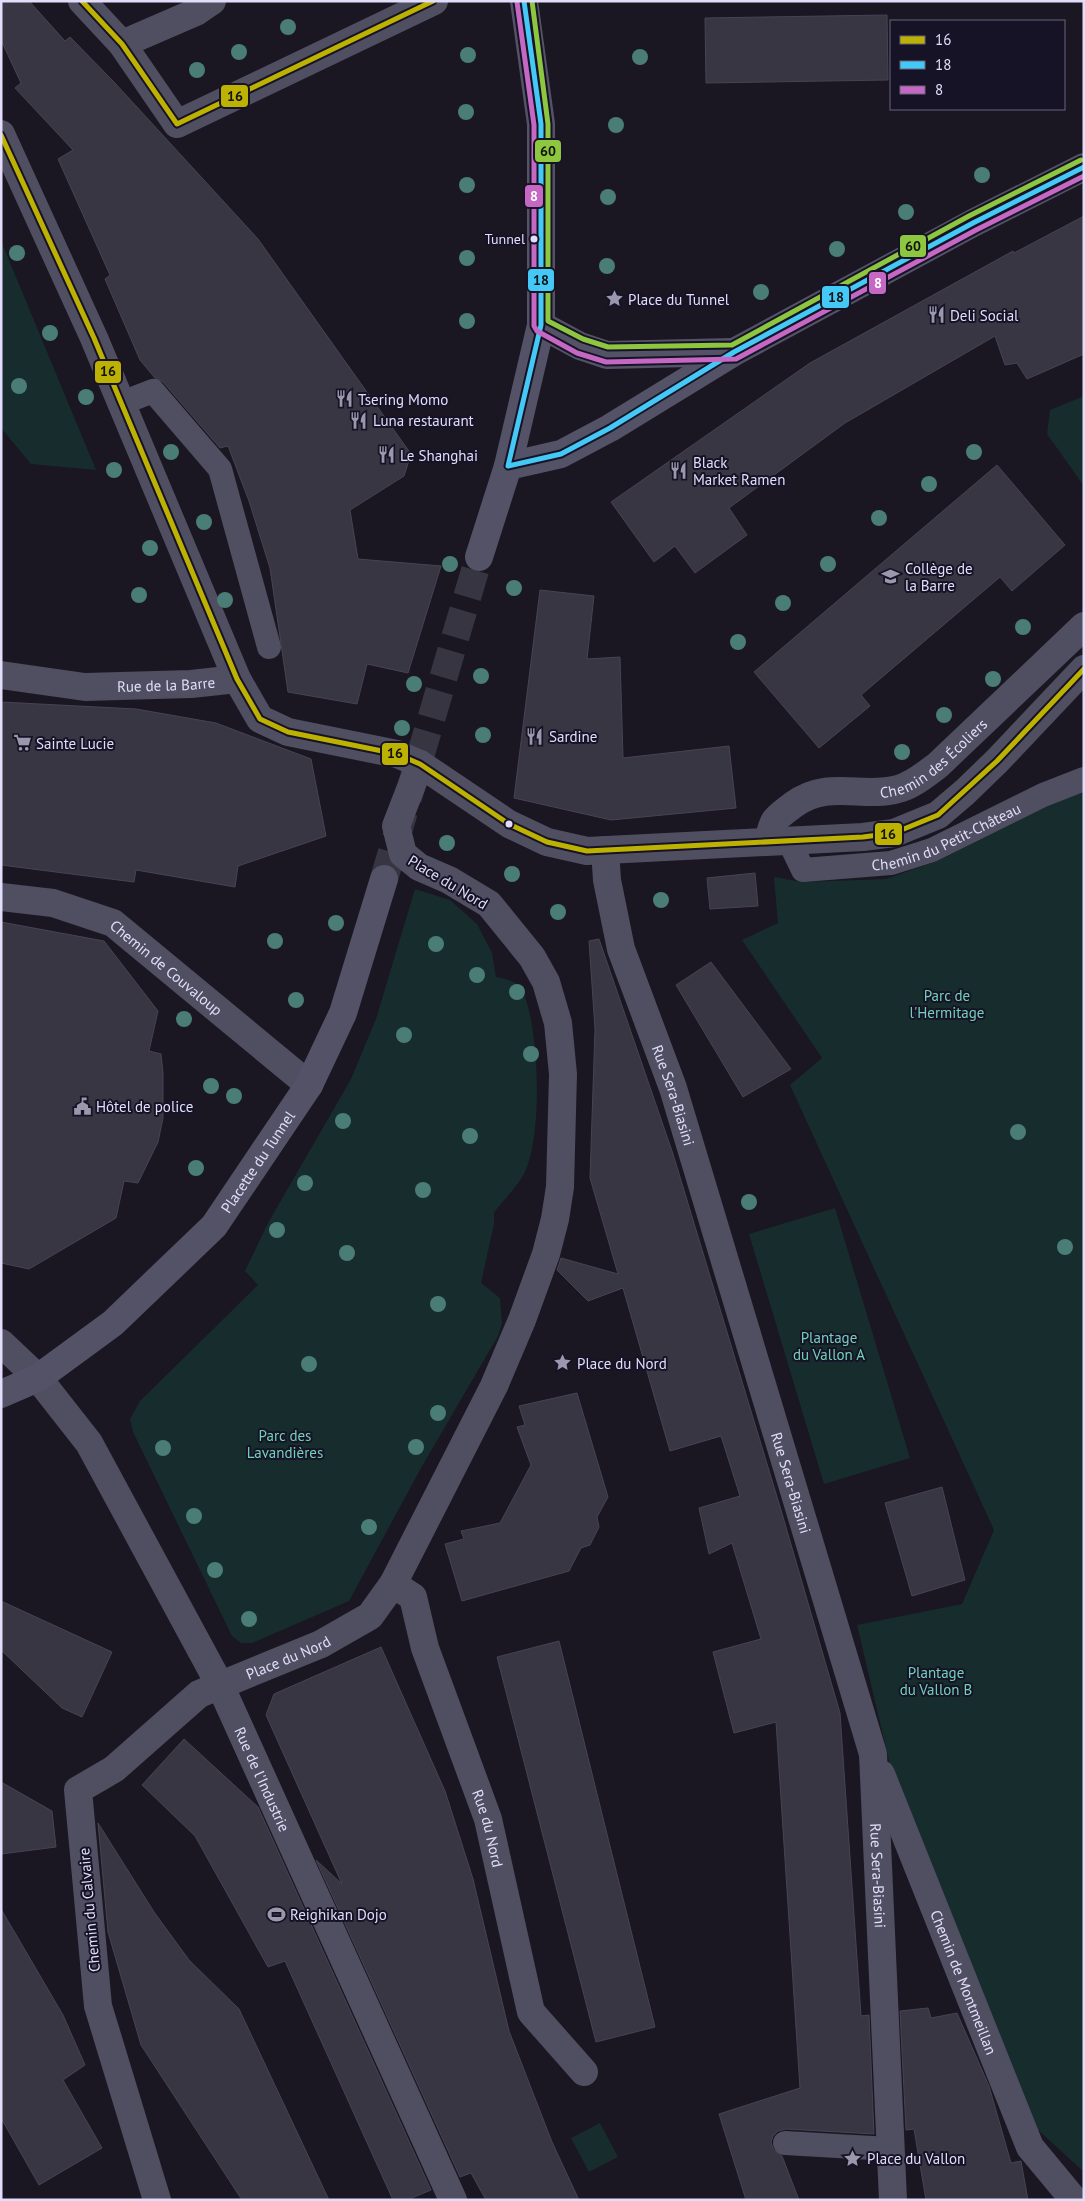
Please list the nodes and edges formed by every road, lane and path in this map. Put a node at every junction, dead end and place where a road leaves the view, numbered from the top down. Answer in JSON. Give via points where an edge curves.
{"nodes":[{"id":1,"x":82,"y":1,"type":"edge"},
{"id":2,"x":212,"y":1,"type":"edge"},
{"id":3,"x":434,"y":1,"type":"edge"},
{"id":4,"x":524,"y":1,"type":"edge"},
{"id":5,"x":122,"y":44,"type":"junction"},
{"id":6,"x":1,"y":134,"type":"edge"},
{"id":7,"x":1084,"y":167,"type":"edge"},
{"id":8,"x":540,"y":325,"type":"junction"},
{"id":9,"x":734,"y":352,"type":"junction"},
{"id":10,"x":122,"y":403,"type":"junction"},
{"id":11,"x":508,"y":466,"type":"junction"},
{"id":12,"x":479,"y":557,"type":"tunnel mouth"},
{"id":13,"x":1084,"y":626,"type":"edge"},
{"id":14,"x":269,"y":647,"type":"dead end"},
{"id":15,"x":1084,"y":669,"type":"edge"},
{"id":16,"x":1,"y":674,"type":"edge"},
{"id":17,"x":237,"y":679,"type":"junction"},
{"id":18,"x":420,"y":764,"type":"junction"},
{"id":19,"x":1084,"y":779,"type":"edge"},
{"id":20,"x":778,"y":841,"type":"junction"},
{"id":21,"x":605,"y":850,"type":"junction"},
{"id":22,"x":384,"y":879,"type":"tunnel mouth"},
{"id":23,"x":1,"y":897,"type":"edge"},
{"id":24,"x":309,"y":1085,"type":"junction"},
{"id":25,"x":1,"y":1343,"type":"edge"},
{"id":26,"x":38,"y":1378,"type":"junction"},
{"id":27,"x":1,"y":1394,"type":"edge"},
{"id":28,"x":393,"y":1584,"type":"junction"},
{"id":29,"x":221,"y":1686,"type":"junction"},
{"id":30,"x":873,"y":1754,"type":"junction"},
{"id":31,"x":584,"y":2072,"type":"dead end"},
{"id":32,"x":889,"y":2141,"type":"junction"},
{"id":33,"x":786,"y":2143,"type":"dead end"},
{"id":34,"x":157,"y":2200,"type":"edge"},
{"id":35,"x":453,"y":2200,"type":"edge"},
{"id":36,"x":893,"y":2200,"type":"edge"},
{"id":37,"x":1074,"y":2200,"type":"edge"}],
"edges":[{"from":1,"to":5,"type":"street"},
{"from":2,"to":5,"type":"street","via":[[196,12]]},
{"from":3,"to":5,"type":"street","via":[[177,124]]},
{"from":4,"to":8,"type":"main road","via":[[541,124]]},
{"from":6,"to":10,"type":"street"},
{"from":7,"to":9,"type":"main road"},
{"from":8,"to":9,"type":"main road","via":[[580,346],[607,355]]},
{"from":8,"to":11,"type":"main road"},
{"from":9,"to":11,"type":"main road","via":[[561,454]]},
{"from":10,"to":14,"type":"lane","via":[[153,391],[220,470]]},
{"from":10,"to":17,"type":"street"},
{"from":11,"to":12,"type":"main road"},
{"from":13,"to":20,"type":"street","name":"Chemin des Écoliers","via":[[921,778],[899,789],[823,791],[800,800],[774,820]]},
{"from":15,"to":20,"type":"street","name":"Rue de la Barre","via":[[997,761],[938,815],[894,833]]},
{"from":16,"to":17,"type":"street","name":"Rue de la Barre","via":[[85,687],[191,684]]},
{"from":17,"to":18,"type":"street","name":"Rue de la Barre","via":[[260,719],[288,732],[398,754]]},
{"from":18,"to":21,"type":"street","name":"Rue de la Barre","via":[[509,824],[546,842],[587,851]]},
{"from":18,"to":28,"type":"street","name":"Place du Nord","via":[[396,826],[403,854],[420,867],[489,904],[532,957],[546,982],[558,1022],[563,1074],[560,1178],[555,1220],[536,1286],[494,1386]]},
{"from":19,"to":20,"type":"lane","name":"Chemin du Petit-Château","via":[[1043,794],[932,850],[891,863],[803,870]]},
{"from":20,"to":21,"type":"street","name":"Rue de la Barre"},
{"from":21,"to":30,"type":"street","name":"Rue Sera-Biasini","via":[[606,880],[621,949],[673,1088]]},
{"from":22,"to":24,"type":"main road","name":"Placette du Tunnel","via":[[343,1013]]},
{"from":23,"to":24,"type":"street","name":"Chemin de Couvaloup","via":[[53,902],[113,923]]},
{"from":24,"to":26,"type":"main road","name":"Placette du Tunnel","via":[[214,1226],[113,1322]]},
{"from":25,"to":26,"type":"street","name":"Rue de l'Industrie"},
{"from":26,"to":27,"type":"main road","name":"Placette du Tunnel"},
{"from":26,"to":29,"type":"street","name":"Rue de l'Industrie","via":[[89,1443]]},
{"from":28,"to":29,"type":"street","name":"Place du Nord","via":[[370,1616],[356,1625],[321,1644]]},
{"from":28,"to":31,"type":"street","name":"Rue du Nord","via":[[413,1597],[425,1648],[488,1819],[531,2012]]},
{"from":29,"to":34,"type":"street","name":"Chemin du Calvaire","via":[[199,1694],[114,1769],[78,1790],[98,2006]]},
{"from":29,"to":35,"type":"street","name":"Rue de l'Industrie"},
{"from":30,"to":32,"type":"street","name":"Rue Sera-Biasini"},
{"from":30,"to":37,"type":"street","name":"Chemin de Montmeillan","via":[[1030,2147]]},
{"from":32,"to":33,"type":"lane"},
{"from":32,"to":36,"type":"street"}]}
